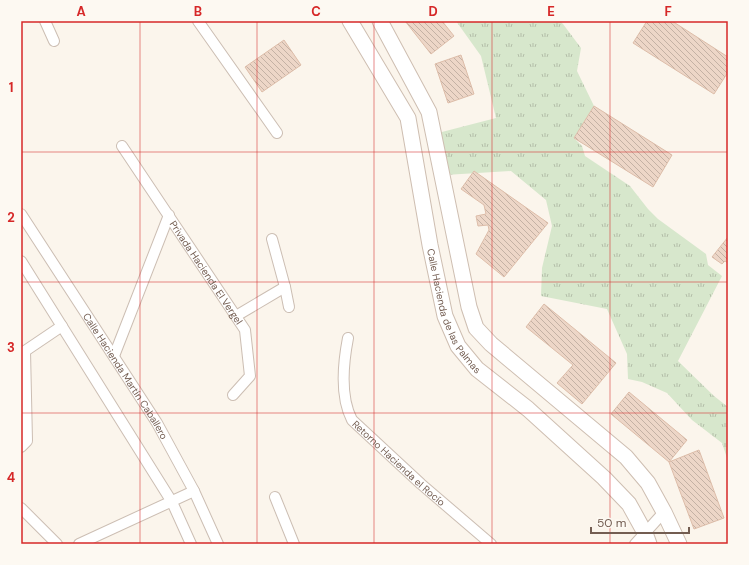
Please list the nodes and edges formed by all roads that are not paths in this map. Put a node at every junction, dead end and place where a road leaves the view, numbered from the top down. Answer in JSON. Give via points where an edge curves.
{"nodes":[{"id":1,"x":45,"y":21,"type":"edge"},
{"id":2,"x":198,"y":21,"type":"edge"},
{"id":3,"x":350,"y":21,"type":"edge"},
{"id":4,"x":380,"y":21,"type":"edge"},
{"id":5,"x":54,"y":41,"type":"dead end"},
{"id":6,"x":277,"y":133,"type":"dead end"},
{"id":7,"x":122,"y":146,"type":"dead end"},
{"id":8,"x":21,"y":214,"type":"edge"},
{"id":9,"x":169,"y":215,"type":"junction"},
{"id":10,"x":272,"y":239,"type":"dead end"},
{"id":11,"x":21,"y":261,"type":"edge"},
{"id":12,"x":285,"y":287,"type":"junction"},
{"id":13,"x":289,"y":307,"type":"dead end"},
{"id":14,"x":236,"y":316,"type":"junction"},
{"id":15,"x":62,"y":326,"type":"junction"},
{"id":16,"x":348,"y":338,"type":"dead end"},
{"id":17,"x":114,"y":356,"type":"junction"},
{"id":18,"x":233,"y":396,"type":"dead end"},
{"id":19,"x":21,"y":448,"type":"edge"},
{"id":20,"x":194,"y":491,"type":"junction"},
{"id":21,"x":275,"y":497,"type":"dead end"},
{"id":22,"x":172,"y":502,"type":"junction"},
{"id":23,"x":21,"y":508,"type":"edge"},
{"id":24,"x":664,"y":512,"type":"junction"},
{"id":25,"x":643,"y":540,"type":"edge"},
{"id":26,"x":677,"y":543,"type":"edge"},
{"id":27,"x":57,"y":544,"type":"edge"},
{"id":28,"x":78,"y":544,"type":"edge"},
{"id":29,"x":191,"y":544,"type":"edge"},
{"id":30,"x":218,"y":544,"type":"edge"},
{"id":31,"x":294,"y":544,"type":"edge"},
{"id":32,"x":491,"y":544,"type":"edge"}],
"edges":[{"from":1,"to":5,"type":"street"},
{"from":2,"to":6,"type":"street"},
{"from":3,"to":25,"type":"main road","name":"Calle Hacienda de las Palmas","via":[[408,118],[445,316],[458,346],[478,369],[528,409],[629,504]]},
{"from":4,"to":24,"type":"main road","name":"Calle Hacienda de las Palmas","via":[[429,112],[468,307],[476,328],[491,344],[626,457],[648,483]]},
{"from":7,"to":9,"type":"street","name":"Privada Hacienda El Vergel"},
{"from":8,"to":17,"type":"street","name":"Calle Hacienda Martín Caballero"},
{"from":9,"to":14,"type":"street","name":"Privada Hacienda El Vergel"},
{"from":9,"to":17,"type":"street","name":"Privada Hacienda El Vergel"},
{"from":10,"to":12,"type":"street"},
{"from":11,"to":15,"type":"street"},
{"from":12,"to":13,"type":"street"},
{"from":12,"to":14,"type":"street"},
{"from":14,"to":18,"type":"street","name":"Privada Hacienda El Vergel","via":[[245,330],[250,376]]},
{"from":15,"to":19,"type":"street","via":[[25,351],[27,441]]},
{"from":15,"to":22,"type":"street"},
{"from":16,"to":32,"type":"street","name":"Retorno Hacienda el Rocío","via":[[344,358],[344,388],[346,406],[352,420]]},
{"from":17,"to":20,"type":"street","name":"Calle Hacienda Martín Caballero","via":[[158,423]]},
{"from":20,"to":22,"type":"street"},
{"from":20,"to":30,"type":"street","name":"Calle Hacienda Martín Caballero"},
{"from":21,"to":31,"type":"street"},
{"from":22,"to":28,"type":"street"},
{"from":22,"to":29,"type":"street"},
{"from":23,"to":27,"type":"street"},
{"from":24,"to":25,"type":"street"},
{"from":24,"to":26,"type":"main road","name":"Calle Hacienda de las Palmas"}]}
